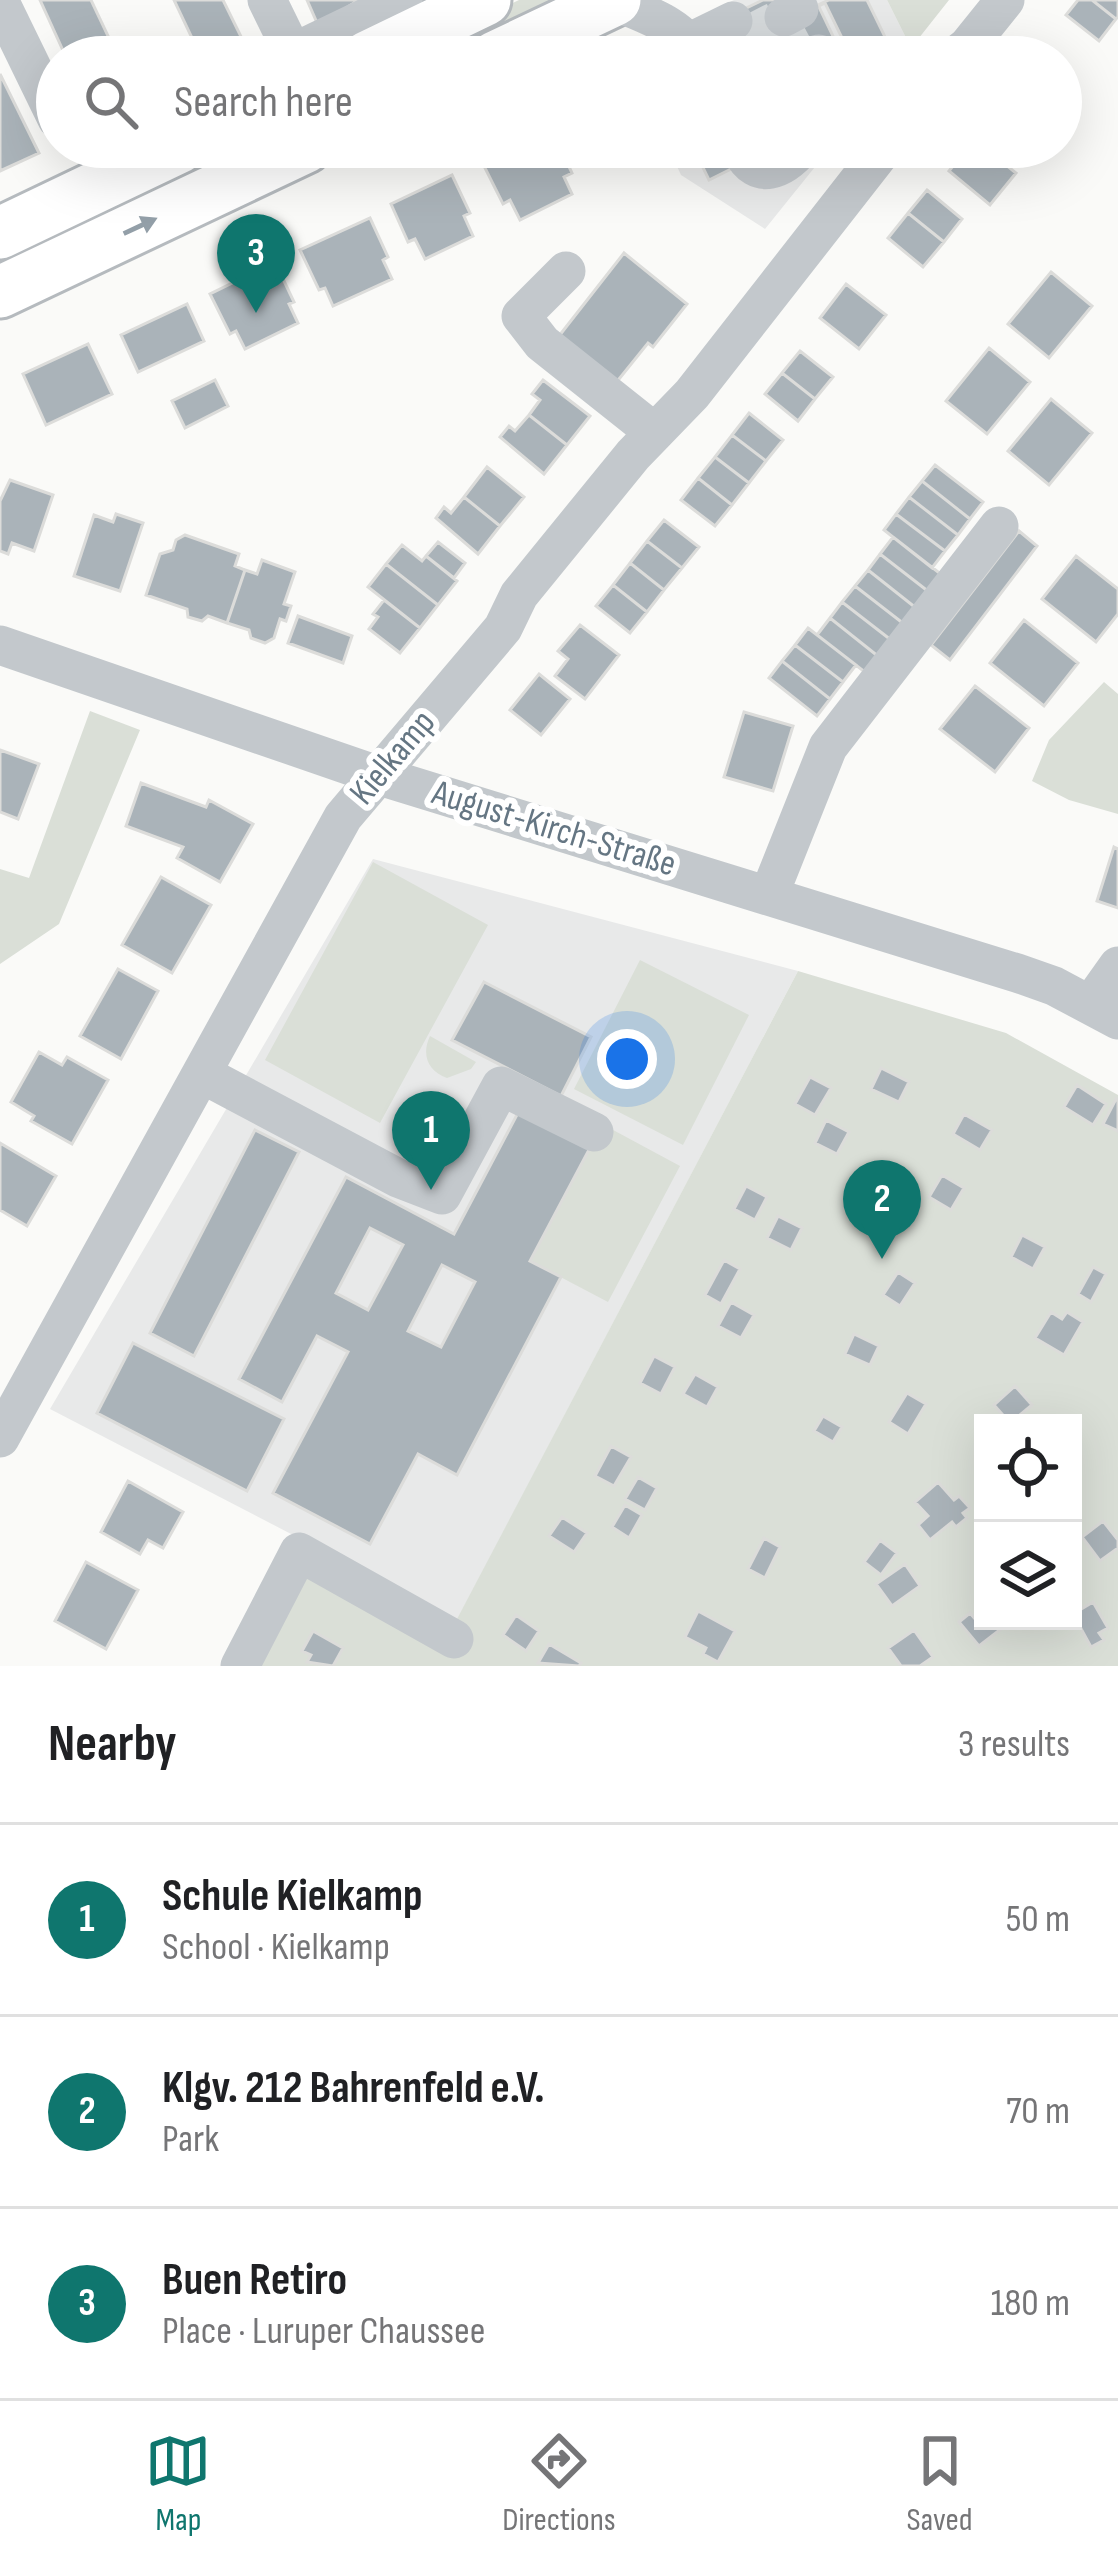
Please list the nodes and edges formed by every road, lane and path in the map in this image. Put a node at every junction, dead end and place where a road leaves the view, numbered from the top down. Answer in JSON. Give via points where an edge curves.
{"nodes":[{"id":1,"x":267,"y":0,"type":"edge"},
{"id":2,"x":485,"y":0,"type":"edge"},
{"id":3,"x":614,"y":0,"type":"edge"},
{"id":4,"x":1005,"y":0,"type":"edge"},
{"id":5,"x":0,"y":2,"type":"edge"},
{"id":6,"x":389,"y":3,"type":"edge"},
{"id":7,"x":281,"y":36,"type":"edge"},
{"id":8,"x":326,"y":36,"type":"edge"},
{"id":9,"x":410,"y":36,"type":"edge"},
{"id":10,"x":539,"y":36,"type":"edge"},
{"id":11,"x":697,"y":36,"type":"edge"},
{"id":12,"x":976,"y":36,"type":"edge"},
{"id":13,"x":36,"y":76,"type":"edge"},
{"id":14,"x":102,"y":168,"type":"edge"},
{"id":15,"x":262,"y":168,"type":"edge"},
{"id":16,"x":869,"y":168,"type":"edge"},
{"id":17,"x":0,"y":233,"type":"edge"},
{"id":18,"x":566,"y":271,"type":"dead end"},
{"id":19,"x":0,"y":292,"type":"edge"},
{"id":20,"x":654,"y":432,"type":"junction"},
{"id":21,"x":999,"y":526,"type":"dead end"},
{"id":22,"x":0,"y":645,"type":"edge"},
{"id":23,"x":380,"y":776,"type":"junction"},
{"id":24,"x":769,"y":895,"type":"junction"},
{"id":25,"x":1118,"y":966,"type":"edge"},
{"id":26,"x":1104,"y":1012,"type":"edge"},
{"id":27,"x":202,"y":1074,"type":"junction"},
{"id":28,"x":594,"y":1132,"type":"dead end"},
{"id":29,"x":0,"y":1438,"type":"edge"},
{"id":30,"x":454,"y":1640,"type":"dead end"},
{"id":31,"x":240,"y":1666,"type":"edge"}],
"edges":[{"from":1,"to":7,"type":"street"},
{"from":2,"to":9,"type":"main road"},
{"from":3,"to":10,"type":"main road"},
{"from":3,"to":11,"type":"street"},
{"from":4,"to":12,"type":"street"},
{"from":5,"to":13,"type":"street"},
{"from":6,"to":8,"type":"street"},
{"from":14,"to":17,"type":"main road"},
{"from":19,"to":15,"type":"main road","one_way":true},
{"from":16,"to":20,"type":"street","name":"Kielkamp"},
{"from":18,"to":20,"type":"street","via":[[521,316],[542,344]]},
{"from":20,"to":23,"type":"street","name":"Kielkamp"},
{"from":21,"to":24,"type":"street","via":[[828,747]]},
{"from":22,"to":23,"type":"street","name":"August-Kirch-Straße"},
{"from":23,"to":24,"type":"street","name":"August-Kirch-Straße"},
{"from":23,"to":27,"type":"street","name":"Kielkamp","via":[[344,817]]},
{"from":24,"to":26,"type":"street","name":"August-Kirch-Straße","via":[[1017,973]]},
{"from":25,"to":26,"type":"street"},
{"from":27,"to":28,"type":"street","via":[[442,1195],[501,1085]]},
{"from":27,"to":29,"type":"street","name":"Kielkamp"},
{"from":30,"to":31,"type":"street","via":[[299,1552]]}]}
